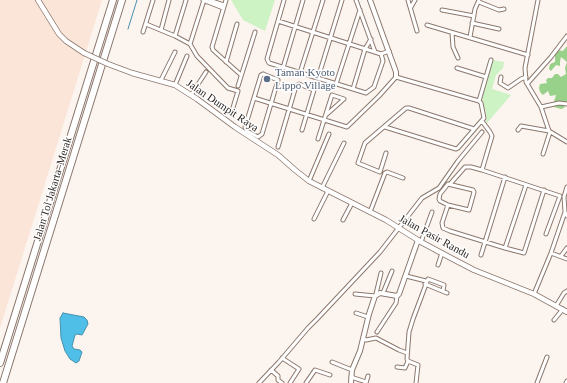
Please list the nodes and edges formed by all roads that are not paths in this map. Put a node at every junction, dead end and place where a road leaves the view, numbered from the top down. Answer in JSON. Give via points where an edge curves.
{"nodes":[{"id":1,"x":38,"y":0,"type":"edge"},
{"id":2,"x":113,"y":0,"type":"edge"},
{"id":3,"x":122,"y":0,"type":"edge"},
{"id":4,"x":153,"y":0,"type":"edge"},
{"id":5,"x":169,"y":0,"type":"edge"},
{"id":6,"x":186,"y":0,"type":"edge"},
{"id":7,"x":226,"y":0,"type":"edge"},
{"id":8,"x":284,"y":0,"type":"edge"},
{"id":9,"x":303,"y":0,"type":"edge"},
{"id":10,"x":323,"y":0,"type":"edge"},
{"id":11,"x":342,"y":0,"type":"edge"},
{"id":12,"x":356,"y":0,"type":"edge"},
{"id":13,"x":370,"y":0,"type":"edge"},
{"id":14,"x":408,"y":0,"type":"edge"},
{"id":15,"x":415,"y":0,"type":"edge"},
{"id":16,"x":538,"y":0,"type":"edge"},
{"id":17,"x":204,"y":1,"type":"edge"},
{"id":18,"x":479,"y":1,"type":"edge"},
{"id":19,"x":224,"y":7,"type":"junction"},
{"id":20,"x":411,"y":8,"type":"junction"},
{"id":21,"x":504,"y":9,"type":"dead end"},
{"id":22,"x":360,"y":10,"type":"junction"},
{"id":23,"x":442,"y":10,"type":"dead end"},
{"id":24,"x":474,"y":16,"type":"junction"},
{"id":25,"x":278,"y":21,"type":"junction"},
{"id":26,"x":472,"y":22,"type":"junction"},
{"id":27,"x":146,"y":24,"type":"junction"},
{"id":28,"x":237,"y":24,"type":"dead end"},
{"id":29,"x":427,"y":25,"type":"dead end"},
{"id":30,"x":295,"y":27,"type":"junction"},
{"id":31,"x":499,"y":29,"type":"dead end"},
{"id":32,"x":161,"y":30,"type":"junction"},
{"id":33,"x":417,"y":31,"type":"dead end"},
{"id":34,"x":143,"y":32,"type":"dead end"},
{"id":35,"x":254,"y":32,"type":"dead end"},
{"id":36,"x":313,"y":32,"type":"junction"},
{"id":37,"x":452,"y":33,"type":"junction"},
{"id":38,"x":175,"y":36,"type":"junction"},
{"id":39,"x":567,"y":36,"type":"edge"},
{"id":40,"x":470,"y":37,"type":"junction"},
{"id":41,"x":331,"y":38,"type":"junction"},
{"id":42,"x":371,"y":40,"type":"junction"},
{"id":43,"x":190,"y":44,"type":"junction"},
{"id":44,"x":348,"y":44,"type":"junction"},
{"id":45,"x":365,"y":49,"type":"junction"},
{"id":46,"x":175,"y":52,"type":"dead end"},
{"id":47,"x":375,"y":52,"type":"junction"},
{"id":48,"x":389,"y":52,"type":"junction"},
{"id":49,"x":382,"y":54,"type":"junction"},
{"id":50,"x":528,"y":55,"type":"junction"},
{"id":51,"x":187,"y":56,"type":"dead end"},
{"id":52,"x":458,"y":58,"type":"dead end"},
{"id":53,"x":491,"y":60,"type":"dead end"},
{"id":54,"x":226,"y":62,"type":"junction"},
{"id":55,"x":283,"y":68,"type":"junction"},
{"id":56,"x":457,"y":68,"type":"dead end"},
{"id":57,"x":206,"y":72,"type":"dead end"},
{"id":58,"x":300,"y":73,"type":"junction"},
{"id":59,"x":241,"y":75,"type":"junction"},
{"id":60,"x":396,"y":76,"type":"junction"},
{"id":61,"x":486,"y":77,"type":"junction"},
{"id":62,"x":501,"y":77,"type":"dead end"},
{"id":63,"x":526,"y":77,"type":"junction"},
{"id":64,"x":318,"y":78,"type":"junction"},
{"id":65,"x":161,"y":80,"type":"junction"},
{"id":66,"x":336,"y":84,"type":"junction"},
{"id":67,"x":527,"y":84,"type":"junction"},
{"id":68,"x":175,"y":85,"type":"junction"},
{"id":69,"x":238,"y":86,"type":"dead end"},
{"id":70,"x":353,"y":89,"type":"junction"},
{"id":71,"x":190,"y":95,"type":"junction"},
{"id":72,"x":254,"y":98,"type":"junction"},
{"id":73,"x":479,"y":101,"type":"junction"},
{"id":74,"x":271,"y":104,"type":"junction"},
{"id":75,"x":567,"y":104,"type":"edge"},
{"id":76,"x":541,"y":107,"type":"junction"},
{"id":77,"x":289,"y":110,"type":"junction"},
{"id":78,"x":232,"y":111,"type":"dead end"},
{"id":79,"x":306,"y":115,"type":"junction"},
{"id":80,"x":326,"y":115,"type":"junction"},
{"id":81,"x":324,"y":121,"type":"junction"},
{"id":82,"x":483,"y":123,"type":"junction"},
{"id":83,"x":384,"y":126,"type":"junction"},
{"id":84,"x":474,"y":129,"type":"junction"},
{"id":85,"x":302,"y":130,"type":"dead end"},
{"id":86,"x":518,"y":130,"type":"dead end"},
{"id":87,"x":482,"y":132,"type":"dead end"},
{"id":88,"x":550,"y":132,"type":"junction"},
{"id":89,"x":328,"y":134,"type":"dead end"},
{"id":90,"x":318,"y":139,"type":"dead end"},
{"id":91,"x":567,"y":142,"type":"edge"},
{"id":92,"x":344,"y":143,"type":"dead end"},
{"id":93,"x":278,"y":147,"type":"dead end"},
{"id":94,"x":386,"y":153,"type":"dead end"},
{"id":95,"x":543,"y":154,"type":"dead end"},
{"id":96,"x":295,"y":170,"type":"joint"},
{"id":97,"x":482,"y":170,"type":"junction"},
{"id":98,"x":505,"y":177,"type":"junction"},
{"id":99,"x":402,"y":178,"type":"dead end"},
{"id":100,"x":309,"y":181,"type":"junction"},
{"id":101,"x":450,"y":184,"type":"junction"},
{"id":102,"x":526,"y":185,"type":"junction"},
{"id":103,"x":567,"y":187,"type":"edge"},
{"id":104,"x":322,"y":188,"type":"junction"},
{"id":105,"x":544,"y":190,"type":"junction"},
{"id":106,"x":328,"y":191,"type":"junction"},
{"id":107,"x":352,"y":203,"type":"junction"},
{"id":108,"x":448,"y":205,"type":"junction"},
{"id":109,"x":370,"y":212,"type":"junction"},
{"id":110,"x":432,"y":212,"type":"dead end"},
{"id":111,"x":565,"y":212,"type":"junction"},
{"id":112,"x":567,"y":216,"type":"edge"},
{"id":113,"x":314,"y":219,"type":"dead end"},
{"id":114,"x":343,"y":220,"type":"dead end"},
{"id":115,"x":400,"y":228,"type":"junction"},
{"id":116,"x":546,"y":234,"type":"dead end"},
{"id":117,"x":419,"y":241,"type":"junction"},
{"id":118,"x":484,"y":242,"type":"junction"},
{"id":119,"x":505,"y":248,"type":"junction"},
{"id":120,"x":567,"y":248,"type":"edge"},
{"id":121,"x":442,"y":253,"type":"junction"},
{"id":122,"x":551,"y":253,"type":"junction"},
{"id":123,"x":481,"y":255,"type":"dead end"},
{"id":124,"x":561,"y":256,"type":"junction"},
{"id":125,"x":567,"y":259,"type":"edge"},
{"id":126,"x":438,"y":265,"type":"dead end"},
{"id":127,"x":392,"y":271,"type":"dead end"},
{"id":128,"x":381,"y":273,"type":"dead end"},
{"id":129,"x":406,"y":276,"type":"junction"},
{"id":130,"x":426,"y":283,"type":"junction"},
{"id":131,"x":567,"y":291,"type":"edge"},
{"id":132,"x":383,"y":293,"type":"junction"},
{"id":133,"x":355,"y":294,"type":"dead end"},
{"id":134,"x":534,"y":294,"type":"junction"},
{"id":135,"x":376,"y":295,"type":"junction"},
{"id":136,"x":397,"y":296,"type":"junction"},
{"id":137,"x":556,"y":306,"type":"junction"},
{"id":138,"x":565,"y":311,"type":"edge"},
{"id":139,"x":356,"y":313,"type":"dead end"},
{"id":140,"x":368,"y":317,"type":"junction"},
{"id":141,"x":554,"y":320,"type":"dead end"},
{"id":142,"x":377,"y":332,"type":"dead end"},
{"id":143,"x":363,"y":339,"type":"junction"},
{"id":144,"x":407,"y":353,"type":"junction"},
{"id":145,"x":547,"y":357,"type":"dead end"},
{"id":146,"x":282,"y":358,"type":"junction"},
{"id":147,"x":408,"y":361,"type":"junction"},
{"id":148,"x":332,"y":362,"type":"dead end"},
{"id":149,"x":0,"y":363,"type":"edge"},
{"id":150,"x":397,"y":367,"type":"dead end"},
{"id":151,"x":271,"y":370,"type":"junction"},
{"id":152,"x":352,"y":370,"type":"junction"},
{"id":153,"x":330,"y":375,"type":"dead end"},
{"id":154,"x":368,"y":376,"type":"dead end"},
{"id":155,"x":351,"y":377,"type":"junction"},
{"id":156,"x":366,"y":382,"type":"edge"},
{"id":157,"x":3,"y":383,"type":"edge"},
{"id":158,"x":260,"y":383,"type":"edge"},
{"id":159,"x":282,"y":383,"type":"edge"},
{"id":160,"x":290,"y":383,"type":"edge"},
{"id":161,"x":306,"y":383,"type":"edge"},
{"id":162,"x":350,"y":383,"type":"edge"},
{"id":163,"x":416,"y":383,"type":"edge"},
{"id":164,"x":537,"y":383,"type":"edge"}],
"edges":[{"from":1,"to":65,"type":"main road","name":"Jalan Dumpit Raya","bridge":true,"via":[[59,34],[84,53],[131,75]]},
{"from":2,"to":149,"type":"highway","name":"Jalan Tol Jakarta–Merak"},
{"from":3,"to":157,"type":"highway","name":"Jalan Tol Jakarta–Merak"},
{"from":4,"to":27,"type":"street"},
{"from":5,"to":32,"type":"street"},
{"from":6,"to":38,"type":"street"},
{"from":7,"to":19,"type":"street"},
{"from":8,"to":25,"type":"street"},
{"from":9,"to":30,"type":"street"},
{"from":10,"to":36,"type":"street"},
{"from":11,"to":41,"type":"street"},
{"from":12,"to":22,"type":"street"},
{"from":13,"to":48,"type":"street"},
{"from":14,"to":20,"type":"street"},
{"from":15,"to":20,"type":"street"},
{"from":16,"to":50,"type":"street"},
{"from":17,"to":19,"type":"street"},
{"from":17,"to":43,"type":"street"},
{"from":18,"to":21,"type":"street","via":[[499,10]]},
{"from":18,"to":24,"type":"street"},
{"from":19,"to":54,"type":"street","via":[[212,47]]},
{"from":20,"to":33,"type":"street"},
{"from":22,"to":42,"type":"street"},
{"from":22,"to":44,"type":"street"},
{"from":23,"to":24,"type":"street"},
{"from":24,"to":26,"type":"street"},
{"from":25,"to":30,"type":"street"},
{"from":25,"to":55,"type":"street","via":[[267,60]]},
{"from":26,"to":31,"type":"street"},
{"from":26,"to":40,"type":"street"},
{"from":27,"to":32,"type":"street"},
{"from":27,"to":34,"type":"street"},
{"from":28,"to":54,"type":"street"},
{"from":29,"to":37,"type":"street"},
{"from":30,"to":36,"type":"street"},
{"from":30,"to":55,"type":"street"},
{"from":32,"to":38,"type":"street"},
{"from":35,"to":59,"type":"street"},
{"from":36,"to":41,"type":"street"},
{"from":36,"to":58,"type":"street"},
{"from":37,"to":40,"type":"street"},
{"from":37,"to":52,"type":"street","via":[[453,47]]},
{"from":38,"to":43,"type":"street"},
{"from":39,"to":67,"type":"street"},
{"from":40,"to":50,"type":"street"},
{"from":41,"to":44,"type":"street"},
{"from":41,"to":64,"type":"street"},
{"from":42,"to":45,"type":"street"},
{"from":42,"to":47,"type":"street"},
{"from":43,"to":78,"type":"street","via":[[197,56],[228,88],[238,91]]},
{"from":44,"to":45,"type":"street"},
{"from":44,"to":66,"type":"street"},
{"from":45,"to":47,"type":"street"},
{"from":45,"to":70,"type":"street"},
{"from":46,"to":65,"type":"street"},
{"from":47,"to":49,"type":"street"},
{"from":48,"to":49,"type":"street"},
{"from":48,"to":60,"type":"street"},
{"from":49,"to":70,"type":"street","via":[[383,61],[374,86],[366,93]]},
{"from":50,"to":63,"type":"street"},
{"from":51,"to":68,"type":"street"},
{"from":53,"to":61,"type":"street"},
{"from":54,"to":59,"type":"street"},
{"from":55,"to":58,"type":"street"},
{"from":56,"to":61,"type":"street"},
{"from":57,"to":71,"type":"street"},
{"from":58,"to":64,"type":"street"},
{"from":59,"to":69,"type":"street"},
{"from":60,"to":73,"type":"street"},
{"from":60,"to":81,"type":"street","via":[[395,80],[349,126]]},
{"from":61,"to":73,"type":"street"},
{"from":62,"to":63,"type":"street","via":[[500,83],[508,88]]},
{"from":63,"to":67,"type":"street"},
{"from":64,"to":66,"type":"street"},
{"from":65,"to":68,"type":"main road","name":"Jalan Dumpit Raya"},
{"from":66,"to":70,"type":"street"},
{"from":67,"to":76,"type":"street"},
{"from":68,"to":71,"type":"main road","name":"Jalan Dumpit Raya"},
{"from":71,"to":96,"type":"main road","name":"Jalan Dumpit Raya","via":[[278,155]]},
{"from":72,"to":74,"type":"street"},
{"from":72,"to":74,"type":"street","via":[[262,74],[277,78]]},
{"from":72,"to":74,"type":"street","via":[[245,126],[247,131],[256,137],[262,134]]},
{"from":73,"to":82,"type":"street"},
{"from":74,"to":77,"type":"street"},
{"from":75,"to":76,"type":"street"},
{"from":76,"to":88,"type":"street"},
{"from":77,"to":79,"type":"street"},
{"from":77,"to":79,"type":"street","via":[[296,86],[299,84],[314,90]]},
{"from":77,"to":93,"type":"street"},
{"from":79,"to":81,"type":"street"},
{"from":79,"to":85,"type":"street"},
{"from":80,"to":80,"type":"street","via":[[332,96],[344,99],[344,101]]},
{"from":80,"to":81,"type":"street"},
{"from":81,"to":90,"type":"street"},
{"from":82,"to":84,"type":"street"},
{"from":82,"to":97,"type":"street","via":[[492,136]]},
{"from":83,"to":84,"type":"street","via":[[408,108]]},
{"from":83,"to":84,"type":"street","via":[[456,149]]},
{"from":83,"to":94,"type":"street","via":[[365,143],[358,164],[380,172]]},
{"from":86,"to":88,"type":"street","via":[[521,126]]},
{"from":87,"to":115,"type":"street","via":[[439,188],[422,199]]},
{"from":88,"to":91,"type":"street"},
{"from":88,"to":95,"type":"street"},
{"from":89,"to":100,"type":"street"},
{"from":92,"to":104,"type":"street"},
{"from":96,"to":100,"type":"main road","name":"Jalan Pasir Randu"},
{"from":97,"to":98,"type":"street"},
{"from":97,"to":101,"type":"street","via":[[465,167]]},
{"from":98,"to":102,"type":"street"},
{"from":98,"to":118,"type":"street"},
{"from":99,"to":109,"type":"street","via":[[385,173]]},
{"from":100,"to":104,"type":"main road","name":"Jalan Pasir Randu"},
{"from":101,"to":108,"type":"street","via":[[446,185],[439,199]]},
{"from":101,"to":108,"type":"street","via":[[474,192],[469,210]]},
{"from":102,"to":105,"type":"street"},
{"from":102,"to":119,"type":"street"},
{"from":103,"to":111,"type":"street","via":[[564,197]]},
{"from":104,"to":106,"type":"main road","name":"Jalan Pasir Randu"},
{"from":105,"to":116,"type":"street","via":[[560,196]]},
{"from":105,"to":119,"type":"street","via":[[524,253]]},
{"from":106,"to":107,"type":"main road","name":"Jalan Pasir Randu"},
{"from":106,"to":113,"type":"street"},
{"from":107,"to":109,"type":"main road","name":"Jalan Pasir Randu"},
{"from":107,"to":114,"type":"street"},
{"from":108,"to":118,"type":"street","via":[[442,223],[443,228]]},
{"from":109,"to":115,"type":"main road","name":"Jalan Pasir Randu"},
{"from":110,"to":117,"type":"street"},
{"from":111,"to":112,"type":"street"},
{"from":111,"to":122,"type":"street"},
{"from":115,"to":117,"type":"main road","name":"Jalan Pasir Randu"},
{"from":115,"to":146,"type":"street"},
{"from":117,"to":121,"type":"main road","name":"Jalan Pasir Randu"},
{"from":117,"to":129,"type":"street"},
{"from":118,"to":119,"type":"street"},
{"from":118,"to":123,"type":"street"},
{"from":120,"to":124,"type":"street"},
{"from":121,"to":126,"type":"street"},
{"from":121,"to":134,"type":"main road","name":"Jalan Pasir Randu","via":[[474,270]]},
{"from":122,"to":124,"type":"street"},
{"from":122,"to":134,"type":"street"},
{"from":124,"to":125,"type":"street"},
{"from":127,"to":132,"type":"street"},
{"from":128,"to":135,"type":"street"},
{"from":129,"to":130,"type":"street"},
{"from":129,"to":136,"type":"street","via":[[401,292]]},
{"from":130,"to":130,"type":"street","via":[[445,292],[444,285],[429,278]]},
{"from":130,"to":144,"type":"street","via":[[409,332]]},
{"from":131,"to":137,"type":"street"},
{"from":132,"to":135,"type":"street"},
{"from":132,"to":136,"type":"street"},
{"from":133,"to":135,"type":"street"},
{"from":134,"to":137,"type":"main road","name":"Jalan Pasir Randu"},
{"from":135,"to":140,"type":"street"},
{"from":136,"to":142,"type":"street","via":[[396,303]]},
{"from":137,"to":138,"type":"main road","name":"Jalan Pasir Randu"},
{"from":138,"to":141,"type":"street"},
{"from":139,"to":140,"type":"street"},
{"from":140,"to":143,"type":"street"},
{"from":143,"to":144,"type":"street","via":[[376,338]]},
{"from":143,"to":152,"type":"street"},
{"from":144,"to":147,"type":"street"},
{"from":145,"to":164,"type":"street"},
{"from":146,"to":151,"type":"street"},
{"from":146,"to":160,"type":"street","via":[[299,369]]},
{"from":147,"to":150,"type":"street","via":[[405,368]]},
{"from":147,"to":163,"type":"street","via":[[418,365]]},
{"from":148,"to":152,"type":"street"},
{"from":151,"to":158,"type":"street"},
{"from":151,"to":159,"type":"street"},
{"from":152,"to":155,"type":"street"},
{"from":153,"to":161,"type":"street","via":[[315,370]]},
{"from":154,"to":156,"type":"street"},
{"from":155,"to":156,"type":"street"},
{"from":155,"to":162,"type":"street"}]}
